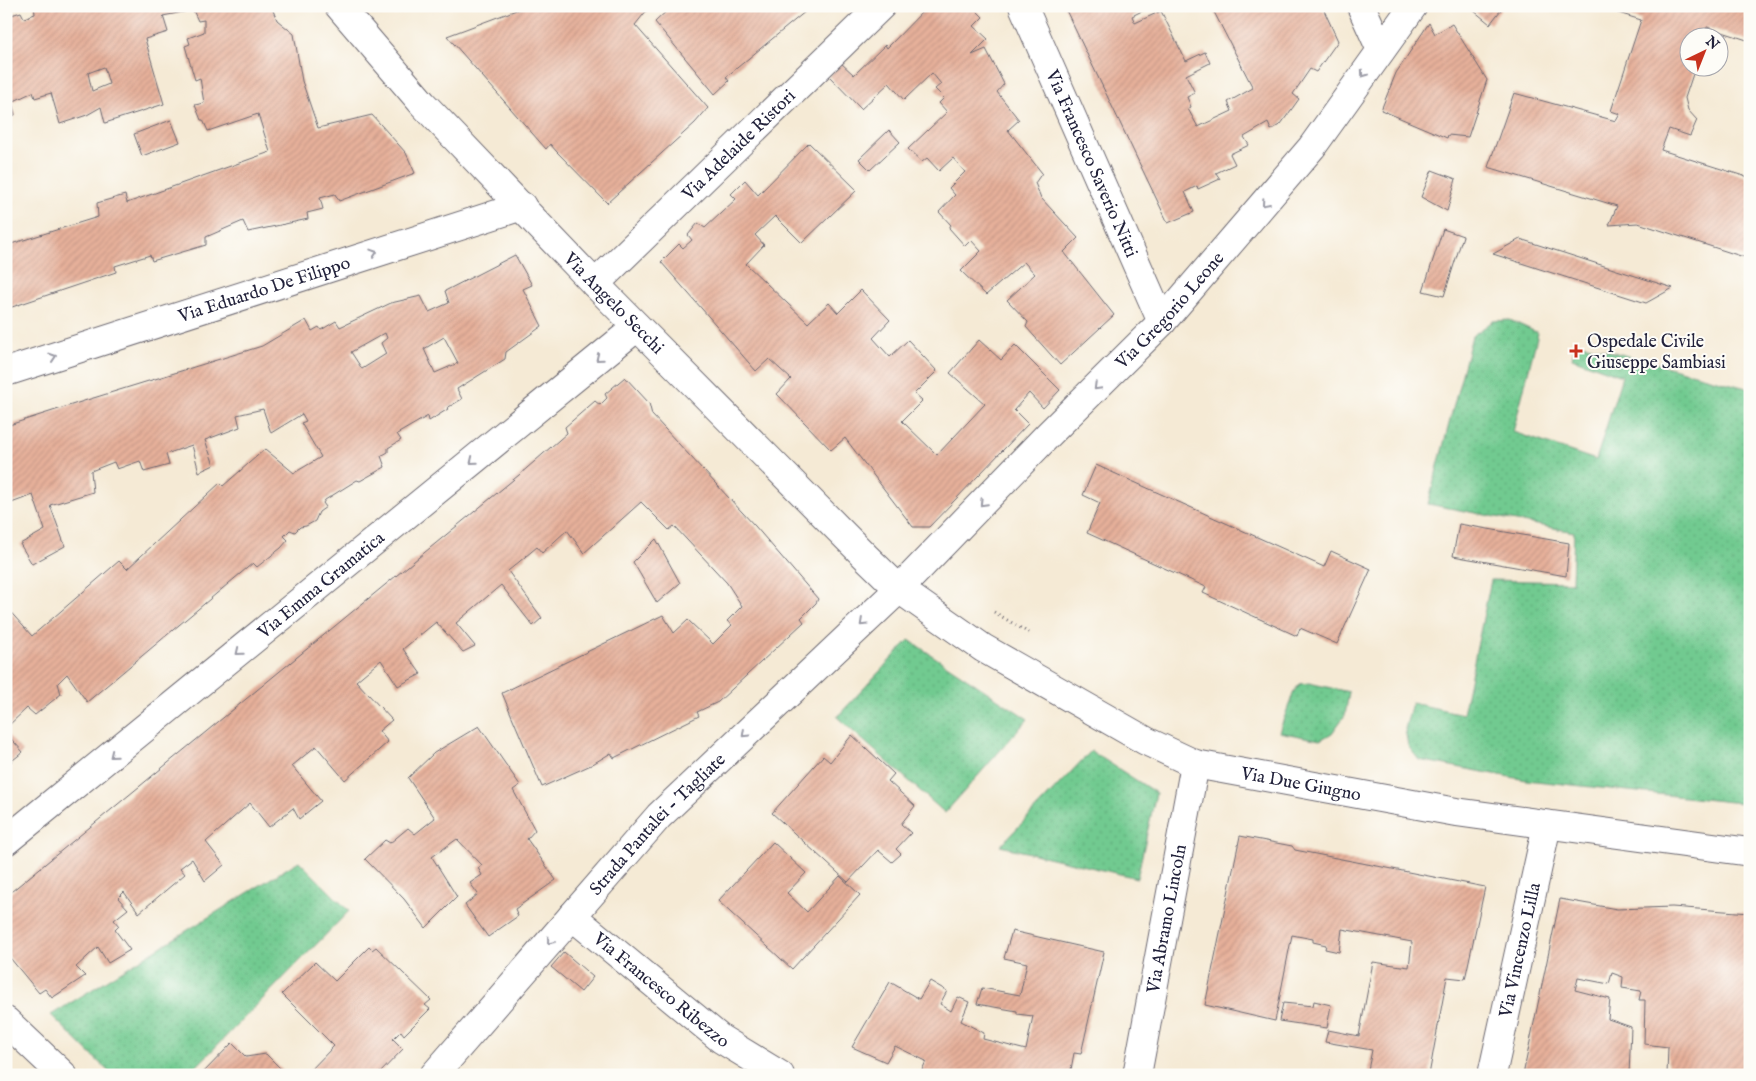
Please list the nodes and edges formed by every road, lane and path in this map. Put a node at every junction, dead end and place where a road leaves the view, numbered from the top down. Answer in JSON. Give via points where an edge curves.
{"nodes":[{"id":1,"x":339,"y":6,"type":"edge"},
{"id":2,"x":881,"y":6,"type":"edge"},
{"id":3,"x":1023,"y":6,"type":"edge"},
{"id":4,"x":1361,"y":6,"type":"edge"},
{"id":5,"x":1413,"y":6,"type":"edge"},
{"id":6,"x":1381,"y":50,"type":"junction"},
{"id":7,"x":522,"y":206,"type":"junction"},
{"id":8,"x":595,"y":284,"type":"junction"},
{"id":9,"x":1162,"y":322,"type":"junction"},
{"id":10,"x":637,"y":327,"type":"junction"},
{"id":11,"x":6,"y":372,"type":"edge"},
{"id":12,"x":899,"y":589,"type":"junction"},
{"id":13,"x":993,"y":611,"type":"dead end"},
{"id":14,"x":1036,"y":637,"type":"dead end"},
{"id":15,"x":1195,"y":764,"type":"junction"},
{"id":16,"x":1547,"y":825,"type":"junction"},
{"id":17,"x":6,"y":842,"type":"edge"},
{"id":18,"x":1750,"y":852,"type":"edge"},
{"id":19,"x":572,"y":916,"type":"junction"},
{"id":20,"x":6,"y":1021,"type":"edge"},
{"id":21,"x":63,"y":1075,"type":"edge"},
{"id":22,"x":434,"y":1075,"type":"edge"},
{"id":23,"x":780,"y":1075,"type":"edge"},
{"id":24,"x":1137,"y":1075,"type":"edge"},
{"id":25,"x":1492,"y":1075,"type":"edge"}],
"edges":[{"from":1,"to":7,"type":"street","name":"Via Angelo Secchi","via":[[423,104]]},
{"from":2,"to":8,"type":"street","name":"Via Adelaide Ristori"},
{"from":3,"to":9,"type":"street","name":"Via Francesco Saverio Nitti"},
{"from":4,"to":6,"type":"street"},
{"from":5,"to":6,"type":"street","name":"Via Gregorio Leone"},
{"from":6,"to":9,"type":"street","name":"Via Gregorio Leone","one_way":true,"via":[[1312,147]]},
{"from":7,"to":8,"type":"street","name":"Via Angelo Secchi"},
{"from":11,"to":7,"type":"street","name":"Via Eduardo De Filippo","one_way":true},
{"from":8,"to":10,"type":"street","name":"Via Angelo Secchi"},
{"from":9,"to":12,"type":"street","name":"Via Gregorio Leone","one_way":true},
{"from":10,"to":12,"type":"street","name":"Via Angelo Secchi"},
{"from":10,"to":17,"type":"street","name":"Via Emma Gramatica","one_way":true},
{"from":12,"to":15,"type":"street","name":"Via Due Giugno","via":[[983,648],[1146,741]]},
{"from":12,"to":19,"type":"street","name":"Strada Pantalei - Tagliate","one_way":true,"via":[[659,816]]},
{"from":13,"to":14,"type":"path"},
{"from":15,"to":16,"type":"street","name":"Via Due Giugno","via":[[1456,812]]},
{"from":15,"to":24,"type":"street","name":"Via Abramo Lincoln"},
{"from":16,"to":18,"type":"street","name":"Via Due Giugno"},
{"from":16,"to":25,"type":"street","name":"Via Vincenzo Lilla"},
{"from":19,"to":22,"type":"street","name":"Strada Pantalei - Tagliate","one_way":true},
{"from":19,"to":23,"type":"street","name":"Via Francesco Ribezzo","via":[[721,1039]]},
{"from":20,"to":21,"type":"street"}]}
